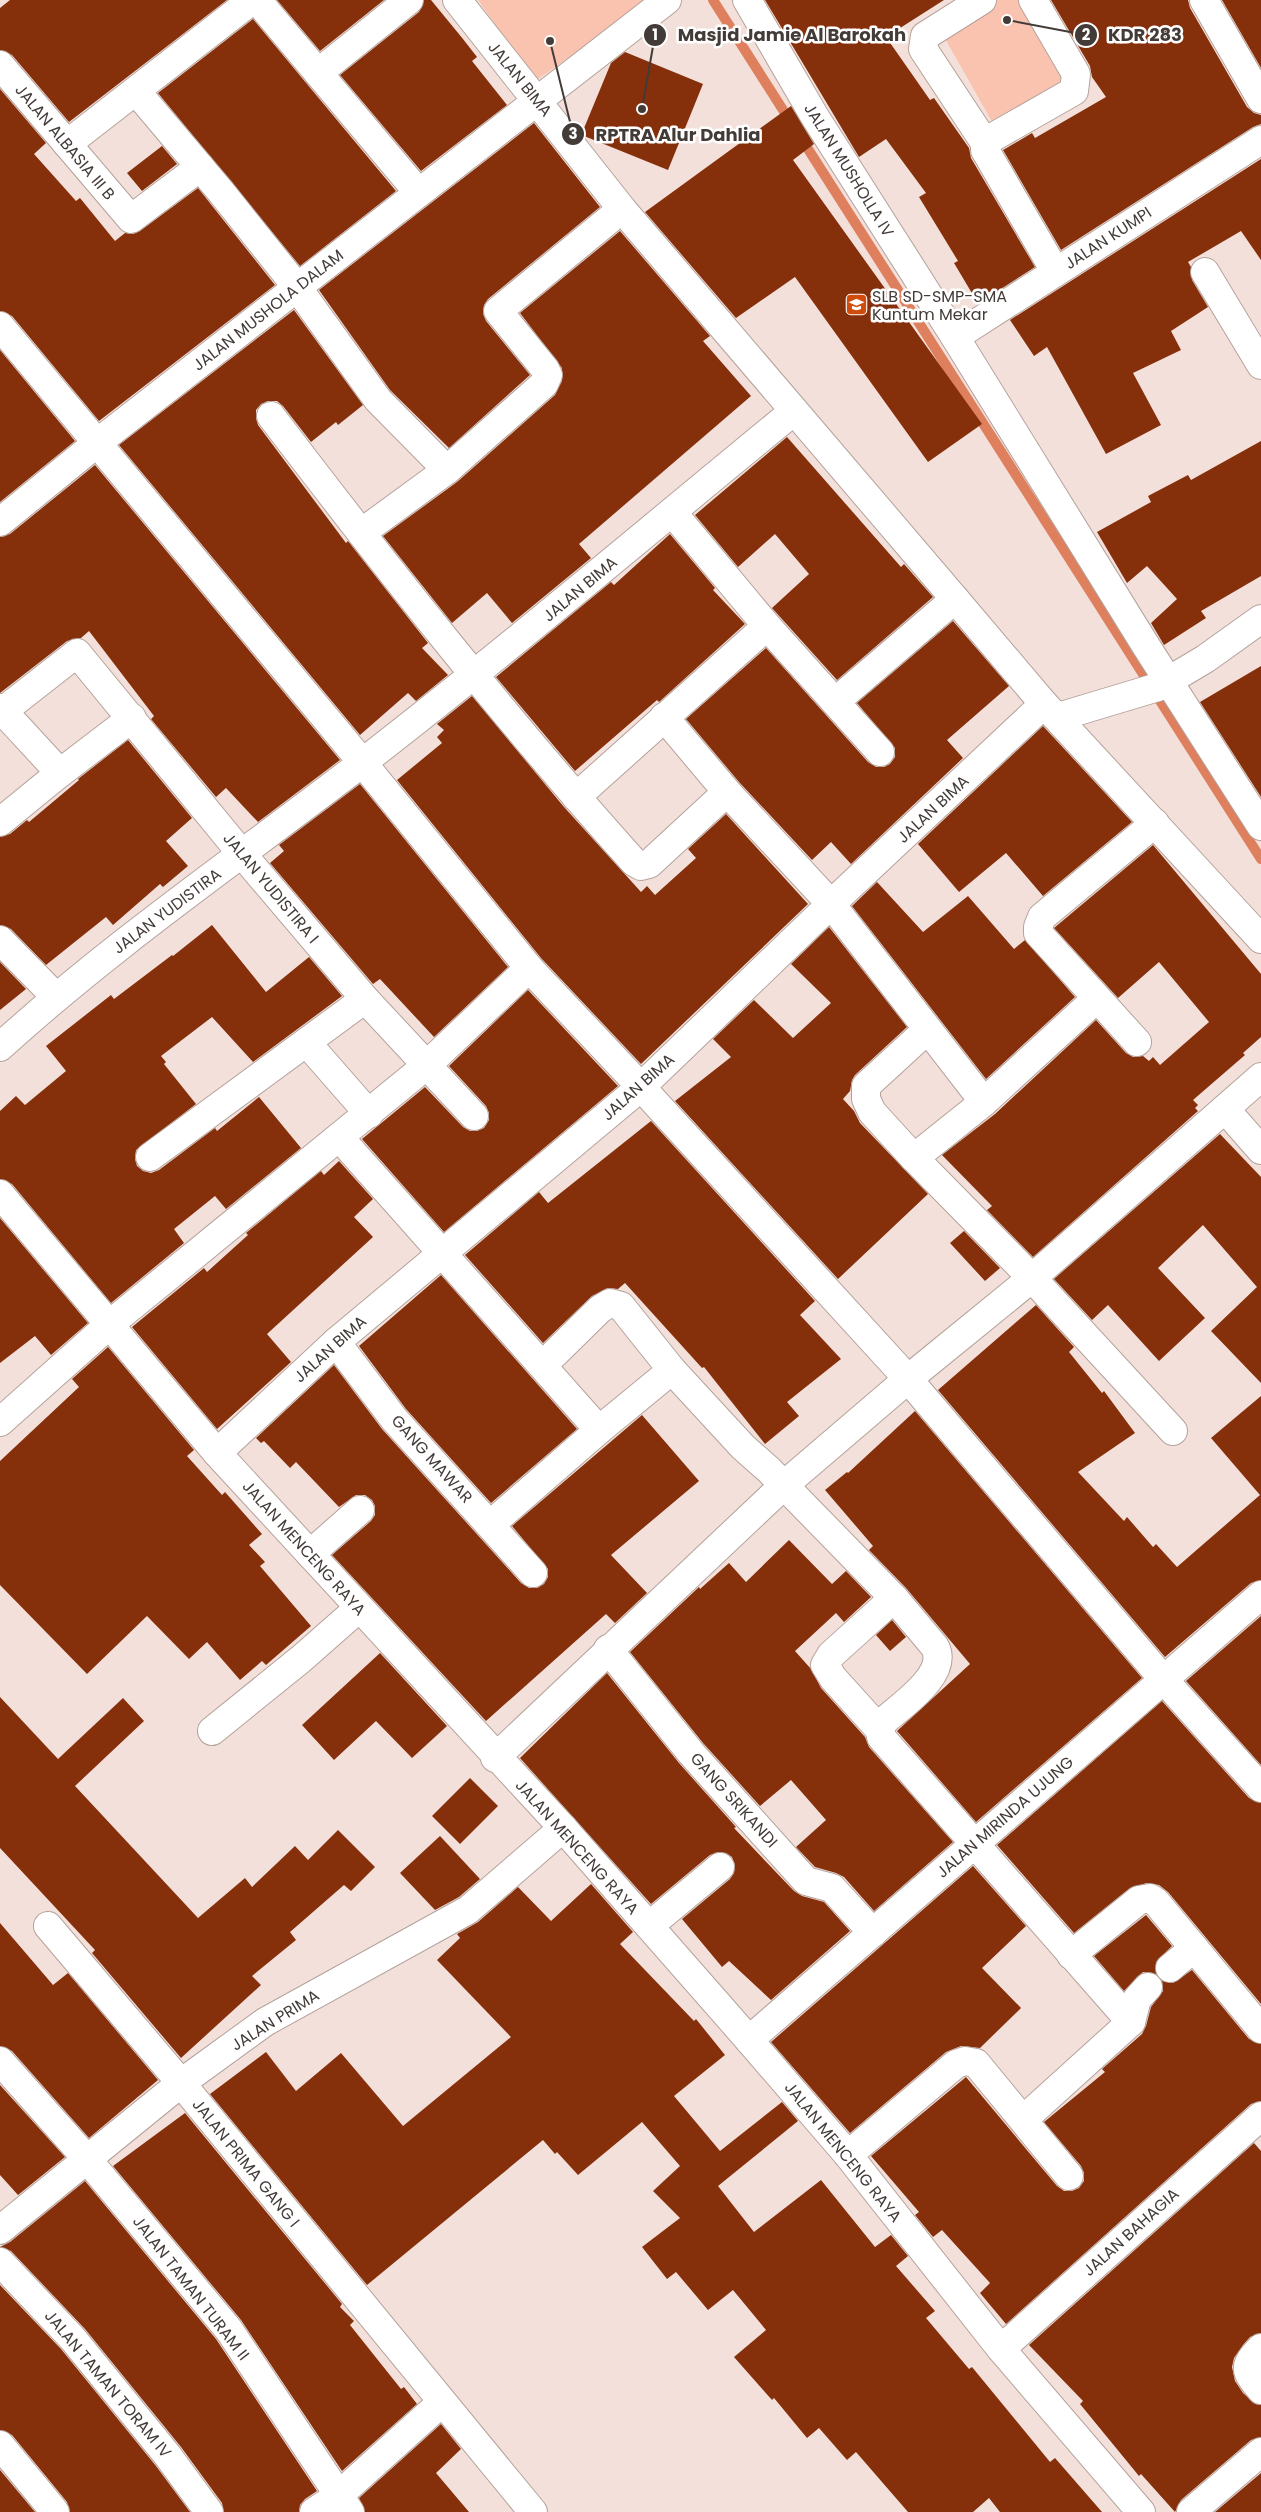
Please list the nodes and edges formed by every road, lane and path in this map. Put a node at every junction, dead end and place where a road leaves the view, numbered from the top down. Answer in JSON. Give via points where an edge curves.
{"nodes":[{"id":1,"x":252,"y":0,"type":"edge"},
{"id":2,"x":257,"y":0,"type":"edge"},
{"id":3,"x":409,"y":0,"type":"edge"},
{"id":4,"x":457,"y":0,"type":"edge"},
{"id":5,"x":667,"y":0,"type":"edge"},
{"id":6,"x":747,"y":0,"type":"edge"},
{"id":7,"x":982,"y":0,"type":"edge"},
{"id":8,"x":1033,"y":0,"type":"edge"},
{"id":9,"x":1204,"y":0,"type":"edge"},
{"id":10,"x":0,"y":65,"type":"edge"},
{"id":11,"x":318,"y":73,"type":"junction"},
{"id":12,"x":136,"y":91,"type":"junction"},
{"id":13,"x":1261,"y":99,"type":"edge"},
{"id":14,"x":537,"y":100,"type":"junction"},
{"id":15,"x":1261,"y":140,"type":"edge"},
{"id":16,"x":985,"y":143,"type":"junction"},
{"id":17,"x":67,"y":144,"type":"junction"},
{"id":18,"x":200,"y":167,"type":"junction"},
{"id":19,"x":418,"y":192,"type":"junction"},
{"id":20,"x":622,"y":209,"type":"junction"},
{"id":21,"x":1055,"y":271,"type":"junction"},
{"id":22,"x":1205,"y":272,"type":"dead end"},
{"id":23,"x":297,"y":287,"type":"junction"},
{"id":24,"x":0,"y":326,"type":"edge"},
{"id":25,"x":956,"y":337,"type":"junction"},
{"id":26,"x":1261,"y":365,"type":"edge"},
{"id":27,"x":794,"y":411,"type":"junction"},
{"id":28,"x":271,"y":416,"type":"dead end"},
{"id":29,"x":97,"y":443,"type":"junction"},
{"id":30,"x":447,"y":470,"type":"junction"},
{"id":31,"x":672,"y":512,"type":"junction"},
{"id":32,"x":0,"y":522,"type":"edge"},
{"id":33,"x":361,"y":533,"type":"junction"},
{"id":34,"x":955,"y":600,"type":"junction"},
{"id":35,"x":1261,"y":619,"type":"edge"},
{"id":36,"x":767,"y":626,"type":"junction"},
{"id":37,"x":475,"y":674,"type":"junction"},
{"id":38,"x":1163,"y":684,"type":"junction"},
{"id":39,"x":835,"y":702,"type":"junction"},
{"id":40,"x":1,"y":709,"type":"edge"},
{"id":41,"x":1051,"y":711,"type":"junction"},
{"id":42,"x":664,"y":717,"type":"junction"},
{"id":43,"x":132,"y":718,"type":"junction"},
{"id":44,"x":880,"y":752,"type":"dead end"},
{"id":45,"x":362,"y":762,"type":"junction"},
{"id":46,"x":60,"y":773,"type":"junction"},
{"id":47,"x":727,"y":792,"type":"junction"},
{"id":48,"x":576,"y":797,"type":"junction"},
{"id":49,"x":0,"y":822,"type":"edge"},
{"id":50,"x":1155,"y":823,"type":"junction"},
{"id":51,"x":1261,"y":826,"type":"edge"},
{"id":52,"x":242,"y":854,"type":"junction"},
{"id":53,"x":831,"y":904,"type":"junction"},
{"id":54,"x":1261,"y":939,"type":"edge"},
{"id":55,"x":0,"y":940,"type":"edge"},
{"id":56,"x":529,"y":968,"type":"junction"},
{"id":57,"x":56,"y":996,"type":"junction"},
{"id":58,"x":365,"y":999,"type":"junction"},
{"id":59,"x":1096,"y":999,"type":"junction"},
{"id":60,"x":927,"y":1030,"type":"junction"},
{"id":61,"x":1137,"y":1042,"type":"dead end"},
{"id":62,"x":307,"y":1043,"type":"junction"},
{"id":63,"x":0,"y":1048,"type":"edge"},
{"id":64,"x":426,"y":1065,"type":"junction"},
{"id":65,"x":1261,"y":1077,"type":"edge"},
{"id":66,"x":641,"y":1087,"type":"junction"},
{"id":67,"x":984,"y":1102,"type":"junction"},
{"id":68,"x":1225,"y":1109,"type":"junction"},
{"id":69,"x":368,"y":1114,"type":"junction"},
{"id":70,"x":474,"y":1116,"type":"dead end"},
{"id":71,"x":339,"y":1137,"type":"junction"},
{"id":72,"x":1261,"y":1150,"type":"edge"},
{"id":73,"x":150,"y":1157,"type":"dead end"},
{"id":74,"x":914,"y":1158,"type":"junction"},
{"id":75,"x":0,"y":1194,"type":"edge"},
{"id":76,"x":443,"y":1252,"type":"junction"},
{"id":77,"x":1032,"y":1278,"type":"junction"},
{"id":78,"x":110,"y":1324,"type":"junction"},
{"id":79,"x":336,"y":1342,"type":"junction"},
{"id":80,"x":542,"y":1365,"type":"junction"},
{"id":81,"x":672,"y":1370,"type":"junction"},
{"id":82,"x":908,"y":1379,"type":"junction"},
{"id":83,"x":0,"y":1422,"type":"edge"},
{"id":84,"x":599,"y":1430,"type":"junction"},
{"id":85,"x":1172,"y":1431,"type":"dead end"},
{"id":86,"x":218,"y":1453,"type":"junction"},
{"id":87,"x":783,"y":1486,"type":"junction"},
{"id":88,"x":360,"y":1510,"type":"dead end"},
{"id":89,"x":491,"y":1524,"type":"junction"},
{"id":90,"x":310,"y":1554,"type":"junction"},
{"id":91,"x":533,"y":1572,"type":"dead end"},
{"id":92,"x":1261,"y":1595,"type":"edge"},
{"id":93,"x":894,"y":1598,"type":"junction"},
{"id":94,"x":359,"y":1608,"type":"junction"},
{"id":95,"x":608,"y":1649,"type":"junction"},
{"id":96,"x":1164,"y":1680,"type":"junction"},
{"id":97,"x":880,"y":1730,"type":"junction"},
{"id":98,"x":212,"y":1731,"type":"dead end"},
{"id":99,"x":496,"y":1758,"type":"junction"},
{"id":100,"x":1261,"y":1788,"type":"edge"},
{"id":101,"x":563,"y":1828,"type":"junction"},
{"id":102,"x":974,"y":1844,"type":"junction"},
{"id":103,"x":720,"y":1868,"type":"dead end"},
{"id":104,"x":48,"y":1926,"type":"dead end"},
{"id":105,"x":649,"y":1926,"type":"junction"},
{"id":106,"x":873,"y":1933,"type":"junction"},
{"id":107,"x":1194,"y":1948,"type":"junction"},
{"id":108,"x":1071,"y":1955,"type":"junction"},
{"id":109,"x":1170,"y":1968,"type":"dead end"},
{"id":110,"x":1148,"y":1987,"type":"dead end"},
{"id":111,"x":1131,"y":2022,"type":"junction"},
{"id":112,"x":1261,"y":2028,"type":"edge"},
{"id":113,"x":749,"y":2040,"type":"junction"},
{"id":114,"x":0,"y":2060,"type":"edge"},
{"id":115,"x":181,"y":2083,"type":"junction"},
{"id":116,"x":1261,"y":2116,"type":"edge"},
{"id":117,"x":1024,"y":2119,"type":"junction"},
{"id":118,"x":848,"y":2156,"type":"junction"},
{"id":119,"x":87,"y":2159,"type":"junction"},
{"id":120,"x":1069,"y":2176,"type":"dead end"},
{"id":121,"x":0,"y":2230,"type":"edge"},
{"id":122,"x":0,"y":2262,"type":"edge"},
{"id":123,"x":1261,"y":2348,"type":"edge"},
{"id":124,"x":1001,"y":2349,"type":"junction"},
{"id":125,"x":1261,"y":2390,"type":"edge"},
{"id":126,"x":442,"y":2403,"type":"junction"},
{"id":127,"x":0,"y":2445,"type":"edge"},
{"id":128,"x":1261,"y":2452,"type":"edge"},
{"id":129,"x":344,"y":2504,"type":"edge"},
{"id":130,"x":1134,"y":2510,"type":"edge"},
{"id":131,"x":55,"y":2512,"type":"edge"},
{"id":132,"x":209,"y":2512,"type":"edge"},
{"id":133,"x":314,"y":2512,"type":"edge"},
{"id":134,"x":533,"y":2512,"type":"edge"},
{"id":135,"x":1191,"y":2512,"type":"edge"}],
"edges":[{"from":1,"to":12,"type":"street"},
{"from":2,"to":11,"type":"street"},
{"from":3,"to":11,"type":"street"},
{"from":4,"to":14,"type":"street","name":"JALAN BIMA"},
{"from":5,"to":14,"type":"street","name":"JALAN MUSHOLA DALAM"},
{"from":6,"to":25,"type":"street","name":"JALAN MUSHOLLA IV","via":[[815,117]]},
{"from":7,"to":16,"type":"street","via":[[925,36],[923,49]]},
{"from":8,"to":16,"type":"street","via":[[1076,74],[1076,86]]},
{"from":9,"to":13,"type":"street"},
{"from":10,"to":17,"type":"street","name":"JALAN ALBASIA III B"},
{"from":11,"to":19,"type":"street"},
{"from":12,"to":17,"type":"street"},
{"from":12,"to":18,"type":"street"},
{"from":14,"to":19,"type":"street","name":"JALAN MUSHOLA DALAM"},
{"from":14,"to":20,"type":"street","name":"JALAN BIMA"},
{"from":15,"to":21,"type":"street","name":"JALAN KUMPI"},
{"from":16,"to":21,"type":"street","via":[[985,150]]},
{"from":17,"to":18,"type":"street","name":"JALAN ALBASIA III B","via":[[131,219]]},
{"from":18,"to":23,"type":"street"},
{"from":19,"to":23,"type":"street","name":"JALAN MUSHOLA DALAM"},
{"from":20,"to":27,"type":"street","name":"JALAN BIMA"},
{"from":20,"to":30,"type":"street","via":[[498,312],[545,369],[547,381]]},
{"from":21,"to":25,"type":"street","name":"JALAN KUMPI"},
{"from":22,"to":26,"type":"street"},
{"from":23,"to":29,"type":"street","name":"JALAN MUSHOLA DALAM"},
{"from":23,"to":30,"type":"street","via":[[378,400]]},
{"from":24,"to":29,"type":"street"},
{"from":25,"to":38,"type":"street","name":"JALAN MUSHOLLA IV"},
{"from":27,"to":31,"type":"street","name":"JALAN BIMA"},
{"from":27,"to":34,"type":"street","name":"JALAN BIMA"},
{"from":28,"to":33,"type":"street"},
{"from":29,"to":32,"type":"street","name":"JALAN MUSHOLA DALAM"},
{"from":29,"to":45,"type":"street"},
{"from":30,"to":33,"type":"street"},
{"from":31,"to":36,"type":"street"},
{"from":31,"to":37,"type":"street","name":"JALAN BIMA"},
{"from":33,"to":37,"type":"street"},
{"from":34,"to":39,"type":"street"},
{"from":34,"to":41,"type":"street","name":"JALAN BIMA"},
{"from":35,"to":38,"type":"street","name":"JALAN BIMA"},
{"from":36,"to":39,"type":"street"},
{"from":36,"to":42,"type":"street"},
{"from":37,"to":45,"type":"street","name":"JALAN BIMA"},
{"from":37,"to":48,"type":"street"},
{"from":38,"to":41,"type":"street","name":"JALAN BIMA","via":[[1132,696]]},
{"from":38,"to":51,"type":"street","name":"JALAN MUSHOLLA IV"},
{"from":39,"to":44,"type":"street"},
{"from":40,"to":43,"type":"street","name":"JALAN YUDISTIRA I","via":[[77,653]]},
{"from":40,"to":46,"type":"street"},
{"from":41,"to":50,"type":"street","name":"JALAN BIMA"},
{"from":41,"to":53,"type":"street","name":"JALAN BIMA"},
{"from":42,"to":47,"type":"street"},
{"from":42,"to":48,"type":"street"},
{"from":43,"to":46,"type":"street"},
{"from":43,"to":52,"type":"street","name":"JALAN YUDISTIRA I"},
{"from":45,"to":52,"type":"street","name":"JALAN YUDISTIRA"},
{"from":45,"to":56,"type":"street"},
{"from":46,"to":49,"type":"street"},
{"from":47,"to":48,"type":"street","via":[[649,864],[641,866]]},
{"from":47,"to":53,"type":"street"},
{"from":50,"to":54,"type":"street","name":"JALAN BIMA"},
{"from":50,"to":59,"type":"street","via":[[1039,921],[1038,933]]},
{"from":52,"to":57,"type":"street","name":"JALAN YUDISTIRA"},
{"from":52,"to":58,"type":"street","name":"JALAN YUDISTIRA I"},
{"from":53,"to":60,"type":"street"},
{"from":53,"to":66,"type":"street","name":"JALAN BIMA"},
{"from":55,"to":57,"type":"street"},
{"from":56,"to":64,"type":"street"},
{"from":56,"to":66,"type":"street"},
{"from":57,"to":63,"type":"street","name":"JALAN YUDISTIRA"},
{"from":58,"to":62,"type":"street"},
{"from":58,"to":64,"type":"street","name":"JALAN YUDISTIRA I"},
{"from":59,"to":61,"type":"street"},
{"from":59,"to":67,"type":"street"},
{"from":60,"to":67,"type":"street"},
{"from":60,"to":74,"type":"street","via":[[866,1086],[866,1099],[872,1112]]},
{"from":62,"to":69,"type":"street"},
{"from":62,"to":73,"type":"street"},
{"from":64,"to":69,"type":"street"},
{"from":64,"to":70,"type":"street","name":"JALAN YUDISTIRA I"},
{"from":65,"to":68,"type":"street"},
{"from":66,"to":76,"type":"street","name":"JALAN BIMA"},
{"from":66,"to":82,"type":"street"},
{"from":67,"to":74,"type":"street"},
{"from":68,"to":72,"type":"street"},
{"from":68,"to":77,"type":"street"},
{"from":69,"to":71,"type":"street"},
{"from":71,"to":76,"type":"street"},
{"from":71,"to":78,"type":"street"},
{"from":74,"to":77,"type":"street"},
{"from":75,"to":78,"type":"street","name":"JALAN MENCENG RAYA"},
{"from":76,"to":79,"type":"street","name":"JALAN BIMA"},
{"from":76,"to":80,"type":"street"},
{"from":77,"to":82,"type":"street"},
{"from":77,"to":85,"type":"street"},
{"from":78,"to":83,"type":"street"},
{"from":78,"to":86,"type":"street","name":"JALAN MENCENG RAYA"},
{"from":79,"to":86,"type":"street","name":"JALAN BIMA"},
{"from":79,"to":89,"type":"street","name":"GANG MAWAR","via":[[394,1419]]},
{"from":80,"to":81,"type":"street","via":[[600,1309],[614,1303],[621,1306]]},
{"from":80,"to":84,"type":"street"},
{"from":81,"to":84,"type":"street"},
{"from":81,"to":87,"type":"street","via":[[743,1448]]},
{"from":82,"to":87,"type":"street"},
{"from":82,"to":96,"type":"street"},
{"from":84,"to":89,"type":"street"},
{"from":86,"to":90,"type":"street","name":"JALAN MENCENG RAYA"},
{"from":87,"to":93,"type":"street"},
{"from":87,"to":95,"type":"street"},
{"from":88,"to":90,"type":"street"},
{"from":89,"to":91,"type":"street","name":"GANG MAWAR"},
{"from":90,"to":94,"type":"street","name":"JALAN MENCENG RAYA"},
{"from":92,"to":96,"type":"street","name":"JALAN MIRINDA UJUNG"},
{"from":93,"to":97,"type":"street","via":[[939,1654],[935,1674],[884,1721]]},
{"from":93,"to":97,"type":"street","via":[[831,1655],[825,1666],[832,1678]]},
{"from":94,"to":98,"type":"street"},
{"from":94,"to":99,"type":"street","name":"JALAN MENCENG RAYA"},
{"from":95,"to":99,"type":"street"},
{"from":95,"to":106,"type":"street","name":"GANG SRIKANDI","via":[[691,1753],[806,1881],[832,1888]]},
{"from":96,"to":100,"type":"street"},
{"from":96,"to":102,"type":"street","name":"JALAN MIRINDA UJUNG"},
{"from":97,"to":102,"type":"street","via":[[881,1737]]},
{"from":99,"to":101,"type":"street","name":"JALAN MENCENG RAYA"},
{"from":101,"to":105,"type":"street","name":"JALAN MENCENG RAYA"},
{"from":101,"to":115,"type":"street","name":"JALAN PRIMA","via":[[468,1910],[265,2022]]},
{"from":102,"to":106,"type":"street","name":"JALAN MIRINDA UJUNG"},
{"from":102,"to":108,"type":"street"},
{"from":103,"to":105,"type":"street"},
{"from":104,"to":115,"type":"street","name":"JALAN PRIMA GANG I"},
{"from":105,"to":113,"type":"street","name":"JALAN MENCENG RAYA"},
{"from":106,"to":113,"type":"street","name":"JALAN MIRINDA UJUNG"},
{"from":107,"to":108,"type":"street","via":[[1156,1902],[1146,1898],[1139,1900]]},
{"from":107,"to":109,"type":"street"},
{"from":107,"to":112,"type":"street"},
{"from":108,"to":111,"type":"street"},
{"from":110,"to":111,"type":"street","via":[[1140,1994]]},
{"from":111,"to":117,"type":"street"},
{"from":113,"to":118,"type":"street","name":"JALAN MENCENG RAYA"},
{"from":114,"to":119,"type":"street"},
{"from":115,"to":119,"type":"street","name":"JALAN PRIMA"},
{"from":115,"to":126,"type":"street","name":"JALAN PRIMA GANG I"},
{"from":116,"to":124,"type":"street","name":"JALAN BAHAGIA"},
{"from":117,"to":118,"type":"street","via":[[976,2062],[965,2061],[956,2064]]},
{"from":117,"to":120,"type":"street"},
{"from":118,"to":124,"type":"street","name":"JALAN MENCENG RAYA"},
{"from":119,"to":121,"type":"street","name":"JALAN PRIMA"},
{"from":119,"to":129,"type":"street","name":"JALAN TAMAN TURAM II","via":[[229,2330]]},
{"from":122,"to":132,"type":"street","name":"JALAN TAMAN TORAM IV","via":[[73,2339]]},
{"from":123,"to":125,"type":"street","via":[[1247,2366]]},
{"from":124,"to":130,"type":"street","name":"JALAN MENCENG RAYA"},
{"from":126,"to":129,"type":"street"},
{"from":126,"to":134,"type":"street","name":"JALAN PRIMA GANG I"},
{"from":127,"to":131,"type":"street"},
{"from":128,"to":135,"type":"street"},
{"from":129,"to":133,"type":"street"}]}
